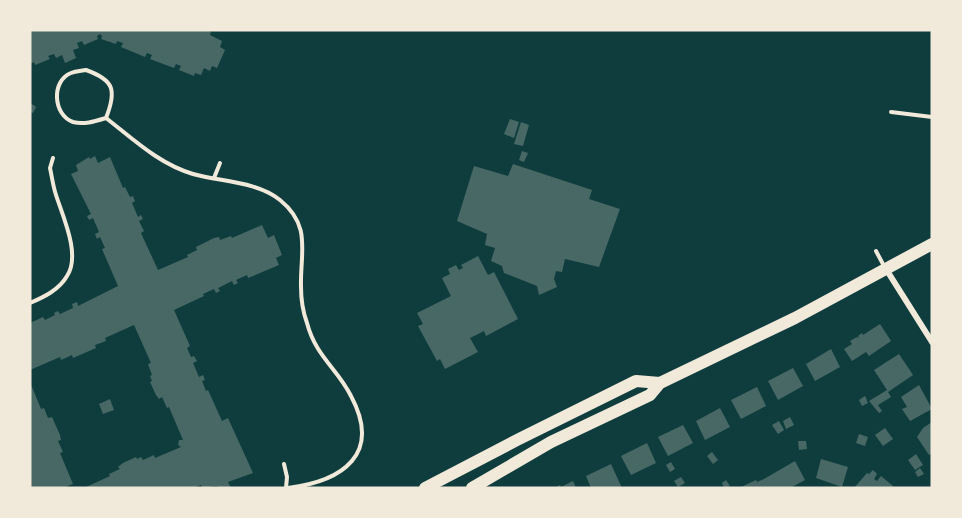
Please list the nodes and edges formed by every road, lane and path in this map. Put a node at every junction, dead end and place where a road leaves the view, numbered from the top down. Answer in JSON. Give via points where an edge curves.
{"nodes":[{"id":1,"x":891,"y":112,"type":"dead end"},
{"id":2,"x":932,"y":117,"type":"edge"},
{"id":3,"x":106,"y":118,"type":"junction"},
{"id":4,"x":53,"y":158,"type":"dead end"},
{"id":5,"x":220,"y":163,"type":"dead end"},
{"id":6,"x":214,"y":178,"type":"junction"},
{"id":7,"x":932,"y":244,"type":"edge"},
{"id":8,"x":876,"y":251,"type":"dead end"},
{"id":9,"x":886,"y":269,"type":"junction"},
{"id":10,"x":30,"y":303,"type":"edge"},
{"id":11,"x":932,"y":342,"type":"edge"},
{"id":12,"x":660,"y":383,"type":"junction"},
{"id":13,"x":284,"y":464,"type":"dead end"},
{"id":14,"x":287,"y":488,"type":"edge"},
{"id":15,"x":425,"y":488,"type":"edge"},
{"id":16,"x":472,"y":488,"type":"edge"}],
"edges":[{"from":1,"to":2,"type":"lane"},
{"from":3,"to":3,"type":"lane","via":[[111,84],[86,70],[70,73],[56,96],[63,115],[71,121]]},
{"from":3,"to":6,"type":"lane","via":[[161,161]]},
{"from":4,"to":10,"type":"lane","via":[[50,168],[70,240],[72,262],[60,285]]},
{"from":5,"to":6,"type":"lane"},
{"from":6,"to":14,"type":"lane","via":[[257,188],[279,199],[295,215],[302,233],[301,288],[311,338],[351,394],[358,411],[363,435],[352,464],[303,486]]},
{"from":7,"to":9,"type":"main road"},
{"from":8,"to":9,"type":"lane"},
{"from":9,"to":11,"type":"street"},
{"from":9,"to":12,"type":"main road"},
{"from":12,"to":15,"type":"main road","via":[[636,381]]},
{"from":12,"to":16,"type":"main road","via":[[650,395],[551,442]]},
{"from":13,"to":14,"type":"lane"}]}
